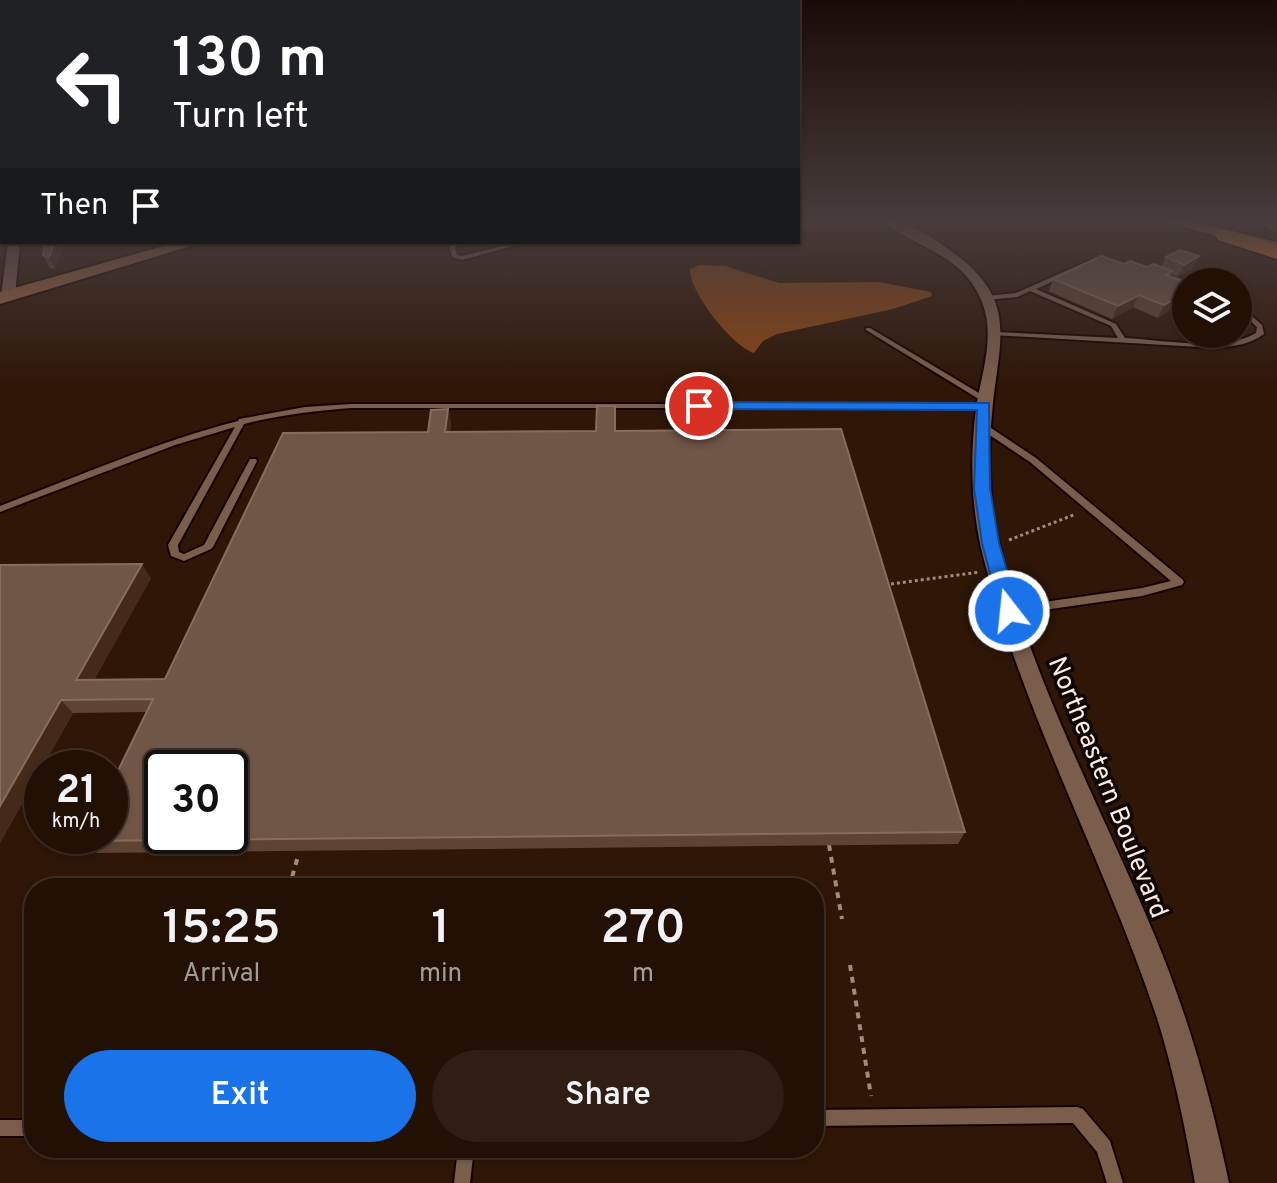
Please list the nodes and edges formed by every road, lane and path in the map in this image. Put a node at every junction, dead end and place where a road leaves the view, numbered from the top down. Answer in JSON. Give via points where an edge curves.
{"nodes":[{"id":1,"x":8,"y":275,"type":"edge"},
{"id":2,"x":80,"y":275,"type":"edge"},
{"id":3,"x":967,"y":275,"type":"edge"},
{"id":4,"x":1058,"y":275,"type":"edge"},
{"id":5,"x":1030,"y":289,"type":"junction"},
{"id":6,"x":4,"y":297,"type":"edge"},
{"id":7,"x":987,"y":298,"type":"junction"},
{"id":8,"x":1252,"y":319,"type":"edge"},
{"id":9,"x":868,"y":329,"type":"dead end"},
{"id":10,"x":995,"y":334,"type":"junction"},
{"id":11,"x":1123,"y":340,"type":"junction"},
{"id":12,"x":1252,"y":341,"type":"edge"},
{"id":13,"x":1172,"y":342,"type":"edge"},
{"id":14,"x":984,"y":410,"type":"junction"},
{"id":15,"x":242,"y":421,"type":"junction"},
{"id":16,"x":253,"y":461,"type":"dead end"},
{"id":17,"x":0,"y":509,"type":"edge"},
{"id":18,"x":1072,"y":515,"type":"dead end"},
{"id":19,"x":1008,"y":540,"type":"dead end"},
{"id":20,"x":980,"y":572,"type":"dead end"},
{"id":21,"x":891,"y":584,"type":"edge"},
{"id":22,"x":1009,"y":611,"type":"junction"},
{"id":23,"x":829,"y":845,"type":"edge"},
{"id":24,"x":298,"y":856,"type":"dead end"},
{"id":25,"x":292,"y":878,"type":"edge"},
{"id":26,"x":842,"y":919,"type":"dead end"},
{"id":27,"x":850,"y":965,"type":"dead end"},
{"id":28,"x":871,"y":1096,"type":"dead end"},
{"id":29,"x":824,"y":1118,"type":"edge"},
{"id":30,"x":0,"y":1128,"type":"edge"},
{"id":31,"x":24,"y":1128,"type":"edge"},
{"id":32,"x":465,"y":1158,"type":"edge"},
{"id":33,"x":462,"y":1183,"type":"edge"},
{"id":34,"x":1115,"y":1183,"type":"edge"},
{"id":35,"x":1212,"y":1183,"type":"edge"}],
"edges":[{"from":1,"to":6,"type":"street"},
{"from":2,"to":6,"type":"street"},
{"from":3,"to":7,"type":"street","name":"Northeastern Boulevard"},
{"from":4,"to":5,"type":"lane"},
{"from":5,"to":7,"type":"lane"},
{"from":5,"to":11,"type":"lane","via":[[1114,325]]},
{"from":7,"to":10,"type":"street","name":"Northeastern Boulevard"},
{"from":8,"to":12,"type":"lane","via":[[1260,326]]},
{"from":9,"to":14,"type":"lane"},
{"from":10,"to":11,"type":"lane"},
{"from":10,"to":14,"type":"street","name":"Northeastern Boulevard"},
{"from":11,"to":13,"type":"lane"},
{"from":14,"to":15,"type":"lane","via":[[351,406],[295,409]]},
{"from":14,"to":22,"type":"street","name":"Northeastern Boulevard","via":[[980,467],[985,513]]},
{"from":14,"to":22,"type":"lane","via":[[1033,460],[1179,582]]},
{"from":15,"to":16,"type":"lane","via":[[173,545],[174,554],[184,558],[208,547]]},
{"from":15,"to":17,"type":"lane"},
{"from":18,"to":19,"type":"path"},
{"from":20,"to":21,"type":"path"},
{"from":22,"to":35,"type":"street","name":"Northeastern Boulevard","via":[[1166,1006],[1191,1084]]},
{"from":23,"to":26,"type":"path"},
{"from":24,"to":25,"type":"path"},
{"from":27,"to":28,"type":"path"},
{"from":29,"to":34,"type":"lane","via":[[1077,1115],[1104,1147]]},
{"from":30,"to":31,"type":"lane"},
{"from":32,"to":33,"type":"lane"}]}
